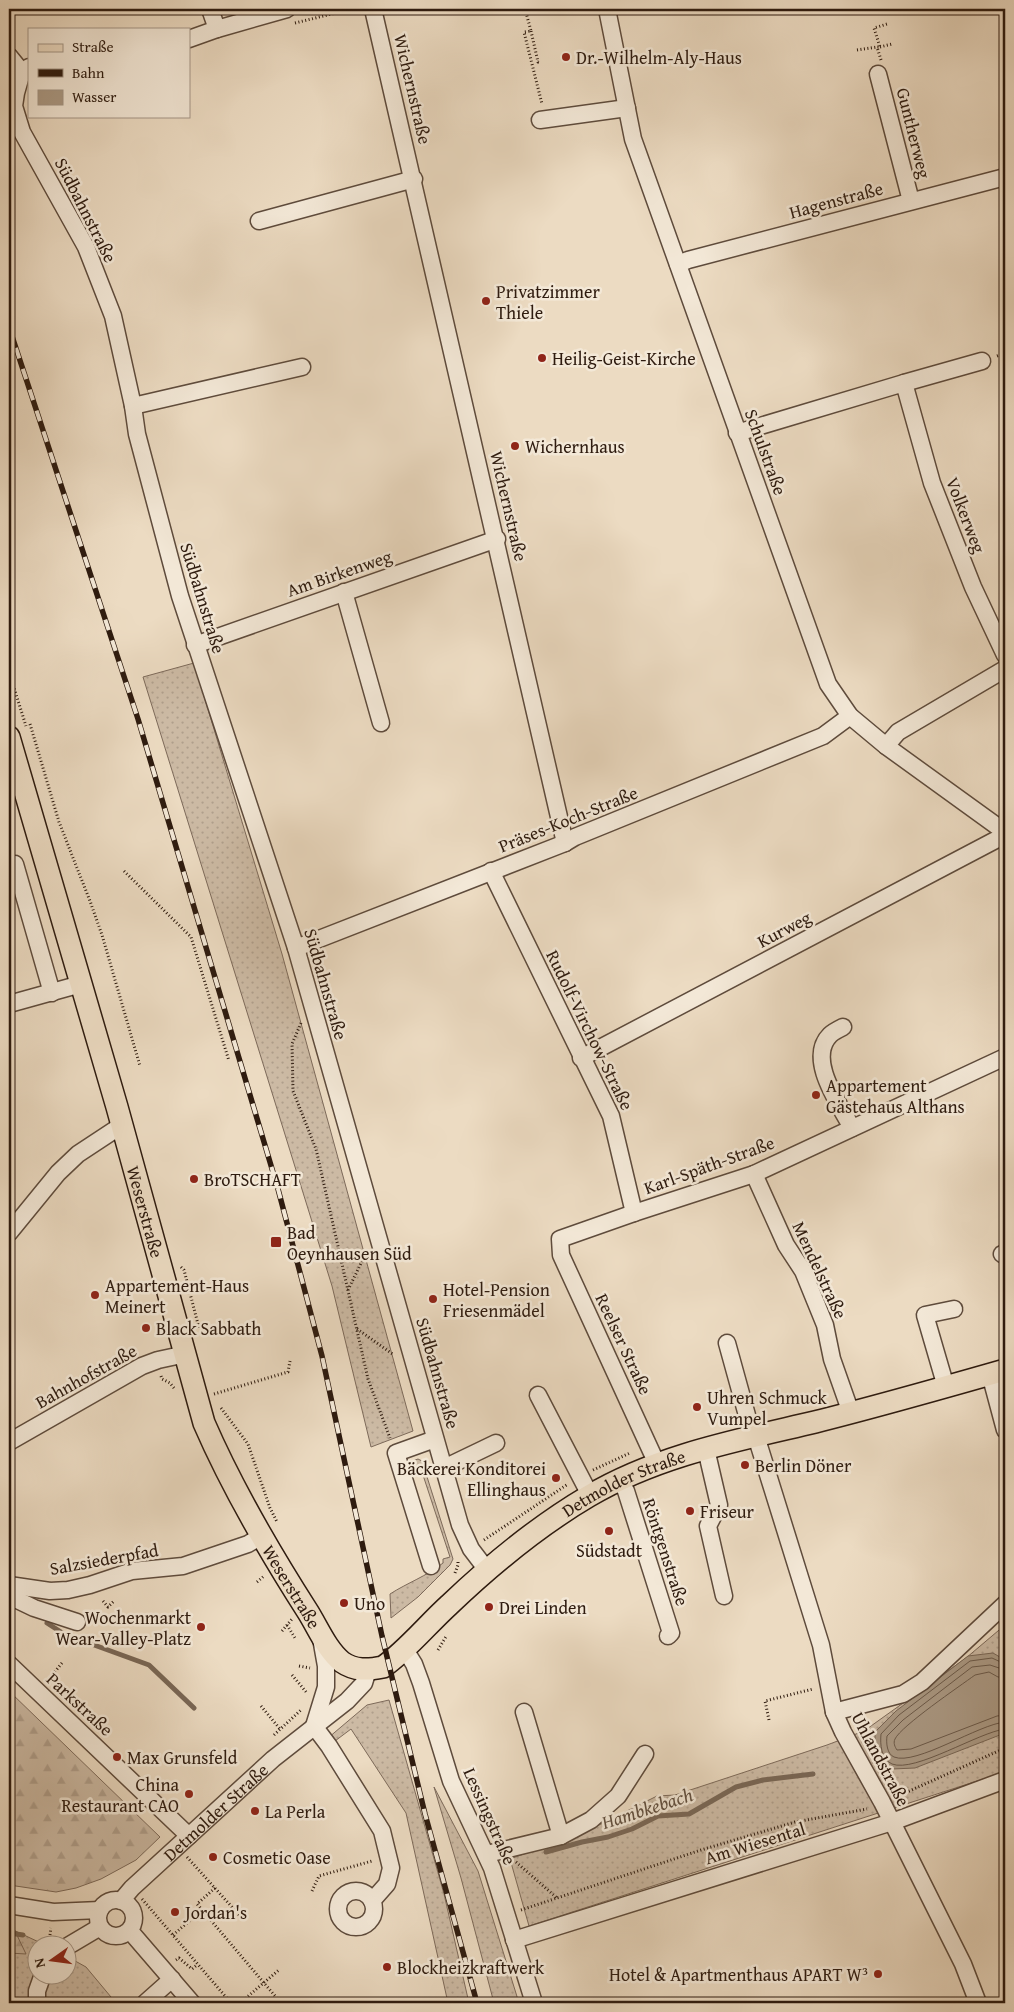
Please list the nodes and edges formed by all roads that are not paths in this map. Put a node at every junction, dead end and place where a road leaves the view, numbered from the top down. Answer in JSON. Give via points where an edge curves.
{"nodes":[{"id":1,"x":210,"y":9,"type":"edge"},
{"id":2,"x":287,"y":9,"type":"edge"},
{"id":3,"x":373,"y":9,"type":"edge"},
{"id":4,"x":607,"y":9,"type":"edge"},
{"id":5,"x":217,"y":28,"type":"junction"},
{"id":6,"x":190,"y":39,"type":"edge"},
{"id":7,"x":9,"y":56,"type":"edge"},
{"id":8,"x":880,"y":70,"type":"road end"},
{"id":9,"x":20,"y":72,"type":"edge"},
{"id":10,"x":627,"y":108,"type":"junction"},
{"id":11,"x":542,"y":120,"type":"road end"},
{"id":12,"x":1005,"y":177,"type":"edge"},
{"id":13,"x":414,"y":179,"type":"junction"},
{"id":14,"x":911,"y":201,"type":"junction"},
{"id":15,"x":259,"y":221,"type":"dead end"},
{"id":16,"x":678,"y":264,"type":"junction"},
{"id":17,"x":982,"y":361,"type":"dead end"},
{"id":18,"x":302,"y":367,"type":"dead end"},
{"id":19,"x":904,"y":383,"type":"junction"},
{"id":20,"x":133,"y":406,"type":"junction"},
{"id":21,"x":737,"y":433,"type":"junction"},
{"id":22,"x":497,"y":539,"type":"junction"},
{"id":23,"x":344,"y":592,"type":"junction"},
{"id":24,"x":195,"y":645,"type":"junction"},
{"id":25,"x":1005,"y":655,"type":"edge"},
{"id":26,"x":1005,"y":670,"type":"edge"},
{"id":27,"x":850,"y":716,"type":"junction"},
{"id":28,"x":381,"y":723,"type":"dead end"},
{"id":29,"x":9,"y":737,"type":"edge"},
{"id":30,"x":886,"y":746,"type":"junction"},
{"id":31,"x":1005,"y":834,"type":"edge"},
{"id":32,"x":565,"y":843,"type":"junction"},
{"id":33,"x":9,"y":865,"type":"edge"},
{"id":34,"x":491,"y":871,"type":"junction"},
{"id":35,"x":296,"y":948,"type":"junction"},
{"id":36,"x":81,"y":984,"type":"junction"},
{"id":37,"x":52,"y":993,"type":"junction"},
{"id":38,"x":9,"y":1004,"type":"edge"},
{"id":39,"x":843,"y":1026,"type":"dead end"},
{"id":40,"x":1005,"y":1057,"type":"edge"},
{"id":41,"x":581,"y":1058,"type":"junction"},
{"id":42,"x":122,"y":1125,"type":"junction"},
{"id":43,"x":852,"y":1128,"type":"junction"},
{"id":44,"x":754,"y":1174,"type":"junction"},
{"id":45,"x":634,"y":1212,"type":"junction"},
{"id":46,"x":9,"y":1232,"type":"edge"},
{"id":47,"x":560,"y":1239,"type":"joint"},
{"id":48,"x":954,"y":1308,"type":"dead end"},
{"id":49,"x":727,"y":1343,"type":"dead end"},
{"id":50,"x":186,"y":1354,"type":"junction"},
{"id":51,"x":998,"y":1372,"type":"edge"},
{"id":52,"x":946,"y":1386,"type":"junction"},
{"id":53,"x":538,"y":1395,"type":"dead end"},
{"id":54,"x":851,"y":1413,"type":"junction"},
{"id":55,"x":1005,"y":1430,"type":"edge"},
{"id":56,"x":756,"y":1436,"type":"junction"},
{"id":57,"x":435,"y":1439,"type":"junction"},
{"id":58,"x":9,"y":1442,"type":"edge"},
{"id":59,"x":496,"y":1443,"type":"dead end"},
{"id":60,"x":706,"y":1448,"type":"junction"},
{"id":61,"x":657,"y":1464,"type":"junction"},
{"id":62,"x":444,"y":1468,"type":"junction"},
{"id":63,"x":620,"y":1480,"type":"junction"},
{"id":64,"x":590,"y":1495,"type":"junction"},
{"id":65,"x":262,"y":1536,"type":"junction"},
{"id":66,"x":431,"y":1566,"type":"dead end"},
{"id":67,"x":487,"y":1570,"type":"junction"},
{"id":68,"x":9,"y":1585,"type":"edge"},
{"id":69,"x":9,"y":1596,"type":"edge"},
{"id":70,"x":724,"y":1596,"type":"dead end"},
{"id":71,"x":1005,"y":1604,"type":"edge"},
{"id":72,"x":77,"y":1622,"type":"dead end"},
{"id":73,"x":319,"y":1631,"type":"junction"},
{"id":74,"x":668,"y":1636,"type":"dead end"},
{"id":75,"x":404,"y":1648,"type":"junction"},
{"id":76,"x":9,"y":1664,"type":"edge"},
{"id":77,"x":368,"y":1670,"type":"junction"},
{"id":78,"x":524,"y":1712,"type":"dead end"},
{"id":79,"x":834,"y":1712,"type":"junction"},
{"id":80,"x":314,"y":1726,"type":"junction"},
{"id":81,"x":645,"y":1754,"type":"dead end"},
{"id":82,"x":1005,"y":1780,"type":"edge"},
{"id":83,"x":892,"y":1822,"type":"junction"},
{"id":84,"x":189,"y":1836,"type":"junction"},
{"id":85,"x":561,"y":1836,"type":"junction"},
{"id":86,"x":494,"y":1852,"type":"junction"},
{"id":87,"x":369,"y":1898,"type":"dead end"},
{"id":88,"x":121,"y":1901,"type":"junction"},
{"id":89,"x":9,"y":1905,"type":"edge"},
{"id":90,"x":100,"y":1910,"type":"junction"},
{"id":91,"x":100,"y":1927,"type":"junction"},
{"id":92,"x":130,"y":1931,"type":"junction"},
{"id":93,"x":78,"y":1940,"type":"edge"},
{"id":94,"x":514,"y":1940,"type":"junction"},
{"id":95,"x":172,"y":1979,"type":"junction"},
{"id":96,"x":39,"y":1984,"type":"edge"},
{"id":97,"x":37,"y":2003,"type":"edge"},
{"id":98,"x":145,"y":2003,"type":"edge"},
{"id":99,"x":192,"y":2003,"type":"edge"},
{"id":100,"x":534,"y":2003,"type":"edge"},
{"id":101,"x":978,"y":2003,"type":"edge"}],
"edges":[{"from":1,"to":5,"type":"street"},
{"from":2,"to":5,"type":"street"},
{"from":3,"to":13,"type":"street","name":"Wichernstraße"},
{"from":4,"to":10,"type":"street","name":"Schulstraße"},
{"from":5,"to":6,"type":"street"},
{"from":7,"to":9,"type":"street"},
{"from":8,"to":14,"type":"street","name":"Guntherweg"},
{"from":9,"to":20,"type":"street","name":"Südbahnstraße","via":[[14,106],[22,132],[86,247],[113,316]]},
{"from":10,"to":11,"type":"street"},
{"from":10,"to":16,"type":"street","name":"Schulstraße","via":[[633,139]]},
{"from":12,"to":14,"type":"street","name":"Hagenstraße"},
{"from":13,"to":15,"type":"street"},
{"from":13,"to":22,"type":"street","name":"Wichernstraße"},
{"from":14,"to":16,"type":"street","name":"Hagenstraße"},
{"from":16,"to":21,"type":"street","name":"Schulstraße"},
{"from":17,"to":19,"type":"street"},
{"from":18,"to":20,"type":"street"},
{"from":19,"to":21,"type":"street"},
{"from":19,"to":25,"type":"street","name":"Volkerweg","via":[[932,483],[973,587]]},
{"from":20,"to":24,"type":"street","name":"Südbahnstraße","via":[[137,434]]},
{"from":21,"to":27,"type":"street","name":"Schulstraße","via":[[828,684]]},
{"from":22,"to":23,"type":"street","name":"Am Birkenweg"},
{"from":22,"to":32,"type":"street","name":"Wichernstraße"},
{"from":23,"to":24,"type":"street","name":"Am Birkenweg"},
{"from":23,"to":28,"type":"street"},
{"from":24,"to":35,"type":"street","name":"Südbahnstraße"},
{"from":26,"to":30,"type":"street","via":[[898,732]]},
{"from":27,"to":30,"type":"street","name":"Schulstraße"},
{"from":27,"to":32,"type":"street","name":"Präses-Koch-Straße","via":[[823,736]]},
{"from":29,"to":36,"type":"main road","name":"Weserstraße"},
{"from":30,"to":31,"type":"street","name":"Schulstraße"},
{"from":31,"to":41,"type":"street","name":"Kurweg"},
{"from":32,"to":34,"type":"street","name":"Präses-Koch-Straße"},
{"from":33,"to":37,"type":"street","via":[[15,864]]},
{"from":34,"to":35,"type":"street","name":"Präses-Koch-Straße"},
{"from":34,"to":41,"type":"street","name":"Rudolf-Virchow-Straße"},
{"from":35,"to":57,"type":"street","name":"Südbahnstraße"},
{"from":36,"to":37,"type":"street"},
{"from":36,"to":42,"type":"main road","name":"Weserstraße"},
{"from":37,"to":38,"type":"street"},
{"from":39,"to":43,"type":"street","via":[[830,1034],[825,1042],[822,1067]]},
{"from":40,"to":43,"type":"street","name":"Karl-Späth-Straße"},
{"from":41,"to":45,"type":"street","name":"Rudolf-Virchow-Straße","via":[[611,1116]]},
{"from":42,"to":46,"type":"street","via":[[78,1154]]},
{"from":42,"to":50,"type":"main road","name":"Weserstraße"},
{"from":43,"to":44,"type":"street","name":"Karl-Späth-Straße"},
{"from":44,"to":45,"type":"street","name":"Karl-Späth-Straße"},
{"from":44,"to":54,"type":"street","name":"Mendelstraße","via":[[786,1245],[803,1271],[825,1325],[832,1359]]},
{"from":45,"to":47,"type":"street","name":"Karl-Späth-Straße"},
{"from":47,"to":61,"type":"street","name":"Reelser Straße","via":[[561,1255]]},
{"from":48,"to":52,"type":"street","via":[[925,1315]]},
{"from":49,"to":56,"type":"street","name":"Uhlandstraße","via":[[748,1419]]},
{"from":50,"to":58,"type":"street","name":"Bahnhofstraße","via":[[142,1366]]},
{"from":50,"to":65,"type":"main road","name":"Weserstraße","via":[[204,1423],[222,1466]]},
{"from":51,"to":52,"type":"main road","name":"Detmolder Straße"},
{"from":51,"to":55,"type":"street"},
{"from":52,"to":54,"type":"main road","name":"Detmolder Straße"},
{"from":53,"to":64,"type":"street"},
{"from":54,"to":56,"type":"main road","name":"Detmolder Straße"},
{"from":56,"to":60,"type":"main road","name":"Detmolder Straße"},
{"from":56,"to":79,"type":"street","name":"Uhlandstraße","via":[[821,1645]]},
{"from":57,"to":62,"type":"street","name":"Südbahnstraße"},
{"from":57,"to":66,"type":"street","via":[[396,1453]]},
{"from":59,"to":62,"type":"street"},
{"from":60,"to":61,"type":"main road","name":"Detmolder Straße"},
{"from":60,"to":70,"type":"street","via":[[719,1505],[708,1526]]},
{"from":61,"to":63,"type":"main road","name":"Detmolder Straße"},
{"from":62,"to":67,"type":"street","name":"Südbahnstraße","via":[[460,1524],[471,1549]]},
{"from":63,"to":64,"type":"main road","name":"Detmolder Straße"},
{"from":63,"to":74,"type":"street","name":"Röntgenstraße","via":[[671,1633]]},
{"from":64,"to":67,"type":"main road","name":"Detmolder Straße"},
{"from":65,"to":68,"type":"street","name":"Salzsiederpfad","via":[[248,1544],[183,1566],[132,1572],[68,1590],[50,1591]]},
{"from":65,"to":73,"type":"main road","name":"Weserstraße"},
{"from":67,"to":75,"type":"main road","name":"Detmolder Straße"},
{"from":69,"to":72,"type":"street"},
{"from":71,"to":79,"type":"street","via":[[922,1682],[903,1694]]},
{"from":73,"to":77,"type":"main road","name":"Weserstraße","via":[[341,1661]]},
{"from":73,"to":80,"type":"street","via":[[326,1666],[326,1688]]},
{"from":75,"to":77,"type":"main road","name":"Detmolder Straße","via":[[383,1667]]},
{"from":75,"to":86,"type":"street","name":"Lessingstraße","via":[[421,1683],[451,1781]]},
{"from":76,"to":84,"type":"street","name":"Parkstraße"},
{"from":77,"to":80,"type":"street","name":"Detmolder Straße","via":[[364,1683],[347,1701]]},
{"from":78,"to":85,"type":"street"},
{"from":79,"to":83,"type":"street","name":"Uhlandstraße"},
{"from":80,"to":84,"type":"street","name":"Detmolder Straße"},
{"from":80,"to":87,"type":"street","via":[[380,1828],[389,1856],[391,1868],[387,1884]]},
{"from":81,"to":85,"type":"street","via":[[618,1796],[591,1820]]},
{"from":82,"to":83,"type":"street","name":"Am Wiesental"},
{"from":83,"to":94,"type":"street","name":"Am Wiesental"},
{"from":83,"to":101,"type":"street","name":"Uhlandstraße"},
{"from":84,"to":88,"type":"street","name":"Detmolder Straße"},
{"from":85,"to":86,"type":"street"},
{"from":86,"to":94,"type":"street","name":"Lessingstraße"},
{"from":88,"to":90,"type":"street","via":[[109,1902]]},
{"from":88,"to":92,"type":"street","via":[[134,1914]]},
{"from":89,"to":90,"type":"street","via":[[53,1912]]},
{"from":90,"to":91,"type":"street"},
{"from":91,"to":92,"type":"street","via":[[114,1936]]},
{"from":91,"to":93,"type":"street"},
{"from":92,"to":95,"type":"street"},
{"from":94,"to":100,"type":"street","name":"Lessingstraße"},
{"from":95,"to":98,"type":"street"},
{"from":95,"to":99,"type":"street"},
{"from":96,"to":97,"type":"street"}]}
